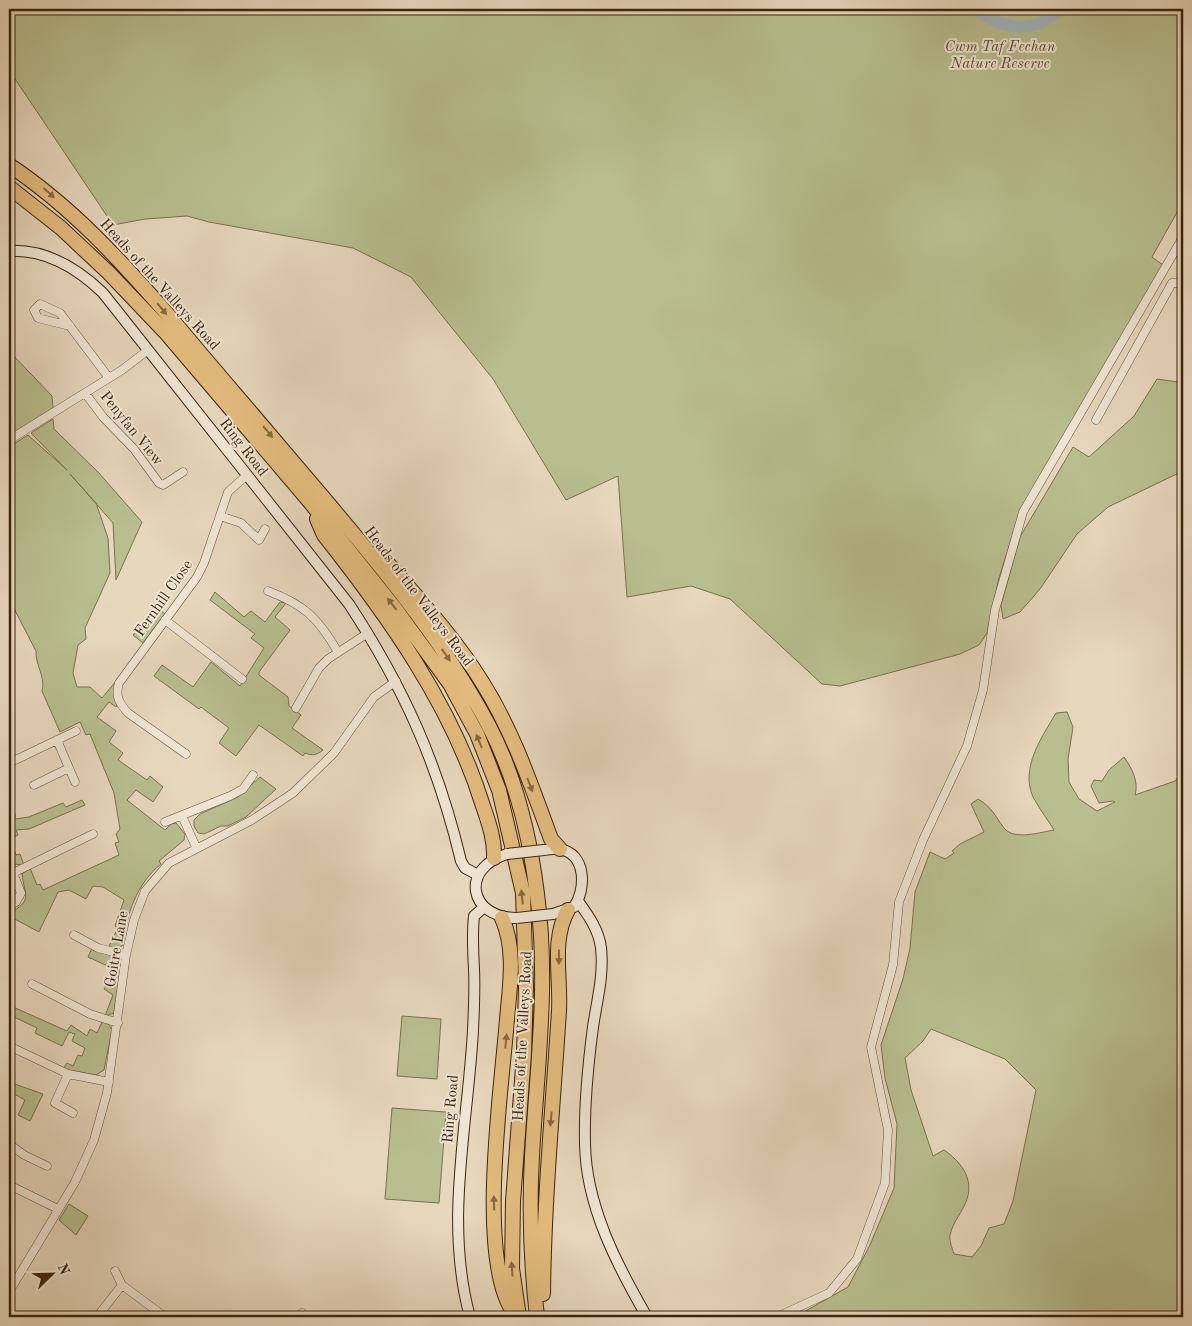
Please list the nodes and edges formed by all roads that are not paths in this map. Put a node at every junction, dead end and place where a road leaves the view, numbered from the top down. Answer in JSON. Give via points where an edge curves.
{"nodes":[{"id":1,"x":9,"y":165,"type":"edge"},
{"id":2,"x":9,"y":187,"type":"edge"},
{"id":3,"x":1183,"y":237,"type":"edge"},
{"id":4,"x":9,"y":251,"type":"edge"},
{"id":5,"x":1183,"y":284,"type":"edge"},
{"id":6,"x":70,"y":326,"type":"dead end"},
{"id":7,"x":1123,"y":339,"type":"junction"},
{"id":8,"x":1136,"y":346,"type":"junction"},
{"id":9,"x":148,"y":350,"type":"junction"},
{"id":10,"x":108,"y":378,"type":"junction"},
{"id":11,"x":86,"y":392,"type":"junction"},
{"id":12,"x":1096,"y":420,"type":"dead end"},
{"id":13,"x":9,"y":440,"type":"edge"},
{"id":14,"x":183,"y":472,"type":"dead end"},
{"id":15,"x":247,"y":475,"type":"junction"},
{"id":16,"x":315,"y":498,"type":"junction"},
{"id":17,"x":220,"y":516,"type":"junction"},
{"id":18,"x":266,"y":529,"type":"dead end"},
{"id":19,"x":268,"y":591,"type":"dead end"},
{"id":20,"x":165,"y":620,"type":"junction"},
{"id":21,"x":368,"y":632,"type":"junction"},
{"id":22,"x":338,"y":652,"type":"junction"},
{"id":23,"x":242,"y":679,"type":"dead end"},
{"id":24,"x":396,"y":681,"type":"junction"},
{"id":25,"x":296,"y":708,"type":"dead end"},
{"id":26,"x":76,"y":731,"type":"dead end"},
{"id":27,"x":57,"y":740,"type":"junction"},
{"id":28,"x":186,"y":754,"type":"dead end"},
{"id":29,"x":9,"y":763,"type":"edge"},
{"id":30,"x":69,"y":768,"type":"junction"},
{"id":31,"x":253,"y":775,"type":"dead end"},
{"id":32,"x":75,"y":782,"type":"dead end"},
{"id":33,"x":34,"y":785,"type":"dead end"},
{"id":34,"x":9,"y":806,"type":"edge"},
{"id":35,"x":182,"y":816,"type":"junction"},
{"id":36,"x":165,"y":822,"type":"dead end"},
{"id":37,"x":9,"y":825,"type":"edge"},
{"id":38,"x":93,"y":834,"type":"dead end"},
{"id":39,"x":196,"y":847,"type":"junction"},
{"id":40,"x":560,"y":849,"type":"junction"},
{"id":41,"x":501,"y":856,"type":"junction"},
{"id":42,"x":9,"y":863,"type":"edge"},
{"id":43,"x":13,"y":873,"type":"junction"},
{"id":44,"x":478,"y":875,"type":"junction"},
{"id":45,"x":9,"y":906,"type":"edge"},
{"id":46,"x":573,"y":906,"type":"junction"},
{"id":47,"x":483,"y":908,"type":"junction"},
{"id":48,"x":502,"y":918,"type":"junction"},
{"id":49,"x":74,"y":935,"type":"dead end"},
{"id":50,"x":126,"y":955,"type":"junction"},
{"id":51,"x":32,"y":984,"type":"dead end"},
{"id":52,"x":118,"y":1023,"type":"junction"},
{"id":53,"x":9,"y":1046,"type":"edge"},
{"id":54,"x":68,"y":1074,"type":"junction"},
{"id":55,"x":108,"y":1082,"type":"junction"},
{"id":56,"x":73,"y":1113,"type":"dead end"},
{"id":57,"x":9,"y":1144,"type":"edge"},
{"id":58,"x":47,"y":1166,"type":"dead end"},
{"id":59,"x":9,"y":1185,"type":"edge"},
{"id":60,"x":58,"y":1209,"type":"junction"},
{"id":61,"x":115,"y":1272,"type":"dead end"},
{"id":62,"x":122,"y":1285,"type":"junction"},
{"id":63,"x":9,"y":1292,"type":"edge"},
{"id":64,"x":537,"y":1316,"type":"edge"},
{"id":65,"x":98,"y":1317,"type":"edge"},
{"id":66,"x":165,"y":1317,"type":"edge"},
{"id":67,"x":470,"y":1317,"type":"edge"},
{"id":68,"x":518,"y":1317,"type":"edge"},
{"id":69,"x":647,"y":1317,"type":"edge"},
{"id":70,"x":777,"y":1317,"type":"edge"}],
"edges":[{"from":1,"to":16,"type":"highway","name":"Heads of the Valleys Road","one_way":true,"via":[[42,187],[133,275]]},
{"from":2,"to":16,"type":"highway","name":"Heads of the Valleys Road","via":[[61,228],[134,299]]},
{"from":3,"to":7,"type":"street"},
{"from":4,"to":9,"type":"street","name":"Ring Road","via":[[42,255],[77,271],[103,293]]},
{"from":5,"to":8,"type":"street","via":[[1172,283]]},
{"from":6,"to":10,"type":"street"},
{"from":7,"to":8,"type":"street"},
{"from":7,"to":70,"type":"street","via":[[1022,512],[995,610],[983,690],[967,746],[923,840],[899,902],[893,965],[871,1047],[888,1130],[885,1183],[857,1259],[829,1293]]},
{"from":8,"to":12,"type":"street"},
{"from":9,"to":10,"type":"street"},
{"from":9,"to":15,"type":"street","name":"Ring Road"},
{"from":10,"to":11,"type":"street"},
{"from":11,"to":13,"type":"street"},
{"from":11,"to":14,"type":"street","name":"Penyfan View","via":[[159,483],[167,483]]},
{"from":15,"to":17,"type":"street","name":"Fernhill Close","via":[[228,492]]},
{"from":15,"to":21,"type":"street","name":"Ring Road"},
{"from":16,"to":40,"type":"highway","one_way":true,"via":[[342,509],[451,637],[482,682],[511,735],[551,839]]},
{"from":16,"to":41,"type":"highway","via":[[324,535],[394,629],[458,740]]},
{"from":16,"to":64,"type":"highway","name":"Heads of the Valleys Road","one_way":true,"via":[[409,604],[465,684],[491,730],[510,775],[527,837],[543,938],[530,1220]]},
{"from":68,"to":16,"type":"highway","name":"Heads of the Valleys Road","one_way":true,"via":[[512,1268],[512,1229],[523,1088],[525,936],[523,893],[501,798],[476,734],[450,684]]},
{"from":17,"to":18,"type":"street","via":[[241,523],[259,540]]},
{"from":17,"to":20,"type":"street","name":"Fernhill Close","via":[[197,577]]},
{"from":19,"to":22,"type":"street","via":[[291,599],[313,615]]},
{"from":20,"to":23,"type":"street"},
{"from":20,"to":28,"type":"street","name":"Fernhill Close","via":[[119,683],[117,691],[121,706]]},
{"from":21,"to":22,"type":"street"},
{"from":21,"to":24,"type":"street","name":"Ring Road"},
{"from":22,"to":25,"type":"street","via":[[319,668]]},
{"from":24,"to":39,"type":"street","name":"Goitre Lane","via":[[374,697],[334,753],[294,792],[252,820]]},
{"from":24,"to":44,"type":"street","name":"Ring Road","via":[[413,714],[443,795],[461,862]]},
{"from":26,"to":27,"type":"street"},
{"from":27,"to":29,"type":"street"},
{"from":27,"to":30,"type":"street"},
{"from":30,"to":32,"type":"street"},
{"from":30,"to":33,"type":"street"},
{"from":31,"to":35,"type":"street","via":[[236,793]]},
{"from":34,"to":37,"type":"street"},
{"from":35,"to":36,"type":"street"},
{"from":35,"to":39,"type":"street"},
{"from":38,"to":43,"type":"street"},
{"from":39,"to":50,"type":"street","name":"Goitre Lane","via":[[169,863],[145,891]]},
{"from":40,"to":41,"type":"street","bridge":true},
{"from":40,"to":46,"type":"street","via":[[570,854],[580,866],[583,878],[582,890]]},
{"from":41,"to":44,"type":"street","via":[[482,868]]},
{"from":42,"to":43,"type":"street"},
{"from":43,"to":45,"type":"street","via":[[21,893]]},
{"from":44,"to":47,"type":"street","via":[[476,894]]},
{"from":46,"to":48,"type":"street","bridge":true,"via":[[553,914]]},
{"from":46,"to":64,"type":"highway","one_way":true,"via":[[562,921],[559,934],[559,1004],[544,1216],[543,1301]]},
{"from":46,"to":69,"type":"street","via":[[594,922],[601,946],[602,979],[588,1076],[585,1145],[588,1167],[606,1236]]},
{"from":47,"to":48,"type":"street"},
{"from":47,"to":67,"type":"street","name":"Ring Road","via":[[474,916],[472,934],[473,1031],[457,1215],[463,1283]]},
{"from":68,"to":48,"type":"highway","one_way":true,"via":[[508,1303],[500,1273],[493,1200],[510,989],[511,943]]},
{"from":49,"to":50,"type":"street","via":[[98,948]]},
{"from":50,"to":52,"type":"street","name":"Goitre Lane"},
{"from":51,"to":52,"type":"street","via":[[90,1014]]},
{"from":52,"to":55,"type":"street","name":"Goitre Lane"},
{"from":53,"to":54,"type":"street"},
{"from":54,"to":55,"type":"street"},
{"from":54,"to":56,"type":"street","via":[[55,1103]]},
{"from":55,"to":60,"type":"street","name":"Goitre Lane","via":[[103,1114],[89,1154]]},
{"from":57,"to":58,"type":"street"},
{"from":59,"to":60,"type":"street"},
{"from":60,"to":63,"type":"street","name":"Goitre Lane"},
{"from":61,"to":62,"type":"street"},
{"from":62,"to":65,"type":"street"},
{"from":62,"to":66,"type":"street"}]}
